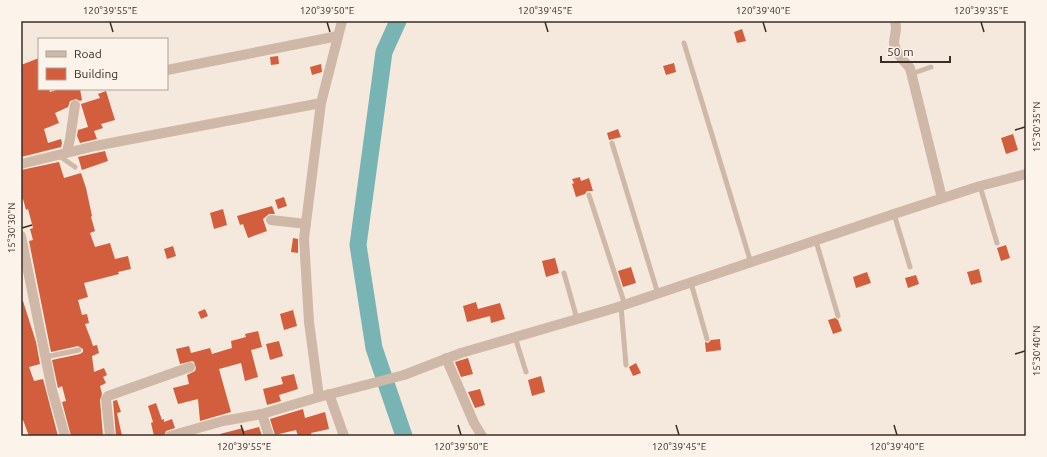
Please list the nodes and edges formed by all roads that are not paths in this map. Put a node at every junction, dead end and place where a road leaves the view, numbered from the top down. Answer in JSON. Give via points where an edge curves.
{"nodes":[{"id":1,"x":342,"y":21,"type":"edge"},
{"id":2,"x":895,"y":21,"type":"edge"},
{"id":3,"x":338,"y":36,"type":"junction"},
{"id":4,"x":684,"y":43,"type":"dead end"},
{"id":5,"x":931,"y":67,"type":"dead end"},
{"id":6,"x":168,"y":70,"type":"edge"},
{"id":7,"x":911,"y":74,"type":"junction"},
{"id":8,"x":322,"y":103,"type":"junction"},
{"id":9,"x":75,"y":105,"type":"dead end"},
{"id":10,"x":612,"y":143,"type":"dead end"},
{"id":11,"x":62,"y":154,"type":"junction"},
{"id":12,"x":21,"y":164,"type":"edge"},
{"id":13,"x":75,"y":168,"type":"dead end"},
{"id":14,"x":1026,"y":174,"type":"edge"},
{"id":15,"x":980,"y":186,"type":"junction"},
{"id":16,"x":589,"y":195,"type":"dead end"},
{"id":17,"x":942,"y":198,"type":"junction"},
{"id":18,"x":894,"y":214,"type":"junction"},
{"id":19,"x":271,"y":220,"type":"dead end"},
{"id":20,"x":306,"y":224,"type":"junction"},
{"id":21,"x":21,"y":236,"type":"edge"},
{"id":22,"x":816,"y":241,"type":"junction"},
{"id":23,"x":997,"y":243,"type":"dead end"},
{"id":24,"x":751,"y":263,"type":"junction"},
{"id":25,"x":910,"y":267,"type":"dead end"},
{"id":26,"x":564,"y":273,"type":"dead end"},
{"id":27,"x":691,"y":283,"type":"junction"},
{"id":28,"x":658,"y":294,"type":"junction"},
{"id":29,"x":623,"y":306,"type":"junction"},
{"id":30,"x":838,"y":316,"type":"dead end"},
{"id":31,"x":577,"y":319,"type":"junction"},
{"id":32,"x":516,"y":337,"type":"junction"},
{"id":33,"x":707,"y":339,"type":"dead end"},
{"id":34,"x":79,"y":350,"type":"dead end"},
{"id":35,"x":45,"y":357,"type":"junction"},
{"id":36,"x":446,"y":358,"type":"junction"},
{"id":37,"x":626,"y":365,"type":"dead end"},
{"id":38,"x":190,"y":368,"type":"dead end"},
{"id":39,"x":526,"y":372,"type":"dead end"},
{"id":40,"x":324,"y":396,"type":"junction"},
{"id":41,"x":262,"y":414,"type":"junction"},
{"id":42,"x":65,"y":436,"type":"edge"},
{"id":43,"x":110,"y":436,"type":"edge"},
{"id":44,"x":170,"y":436,"type":"edge"},
{"id":45,"x":269,"y":436,"type":"edge"},
{"id":46,"x":344,"y":436,"type":"edge"},
{"id":47,"x":482,"y":436,"type":"edge"}],
"edges":[{"from":1,"to":3,"type":"street"},
{"from":2,"to":7,"type":"street","via":[[897,33],[894,44],[910,68]]},
{"from":3,"to":6,"type":"street"},
{"from":3,"to":8,"type":"street"},
{"from":4,"to":24,"type":"lane"},
{"from":5,"to":7,"type":"lane"},
{"from":7,"to":17,"type":"street"},
{"from":8,"to":11,"type":"street"},
{"from":8,"to":20,"type":"street"},
{"from":9,"to":11,"type":"street","via":[[70,139]]},
{"from":10,"to":28,"type":"lane"},
{"from":11,"to":12,"type":"street"},
{"from":11,"to":13,"type":"lane"},
{"from":14,"to":15,"type":"street"},
{"from":15,"to":17,"type":"street"},
{"from":15,"to":23,"type":"lane"},
{"from":16,"to":29,"type":"lane"},
{"from":17,"to":18,"type":"street"},
{"from":18,"to":22,"type":"street"},
{"from":18,"to":25,"type":"lane"},
{"from":19,"to":20,"type":"street"},
{"from":20,"to":40,"type":"street","via":[[304,239],[309,322]]},
{"from":21,"to":35,"type":"street"},
{"from":22,"to":24,"type":"street"},
{"from":22,"to":30,"type":"lane"},
{"from":24,"to":27,"type":"street"},
{"from":26,"to":31,"type":"lane"},
{"from":27,"to":28,"type":"street"},
{"from":27,"to":33,"type":"lane"},
{"from":28,"to":29,"type":"street"},
{"from":29,"to":31,"type":"street"},
{"from":29,"to":37,"type":"lane"},
{"from":31,"to":32,"type":"street"},
{"from":32,"to":36,"type":"street"},
{"from":32,"to":39,"type":"lane"},
{"from":34,"to":35,"type":"lane"},
{"from":35,"to":42,"type":"street"},
{"from":36,"to":40,"type":"street","via":[[404,375]]},
{"from":36,"to":47,"type":"street"},
{"from":38,"to":43,"type":"street","via":[[108,396],[106,399]]},
{"from":40,"to":41,"type":"street"},
{"from":40,"to":46,"type":"street"},
{"from":41,"to":44,"type":"street","via":[[223,421]]},
{"from":41,"to":45,"type":"street"}]}
